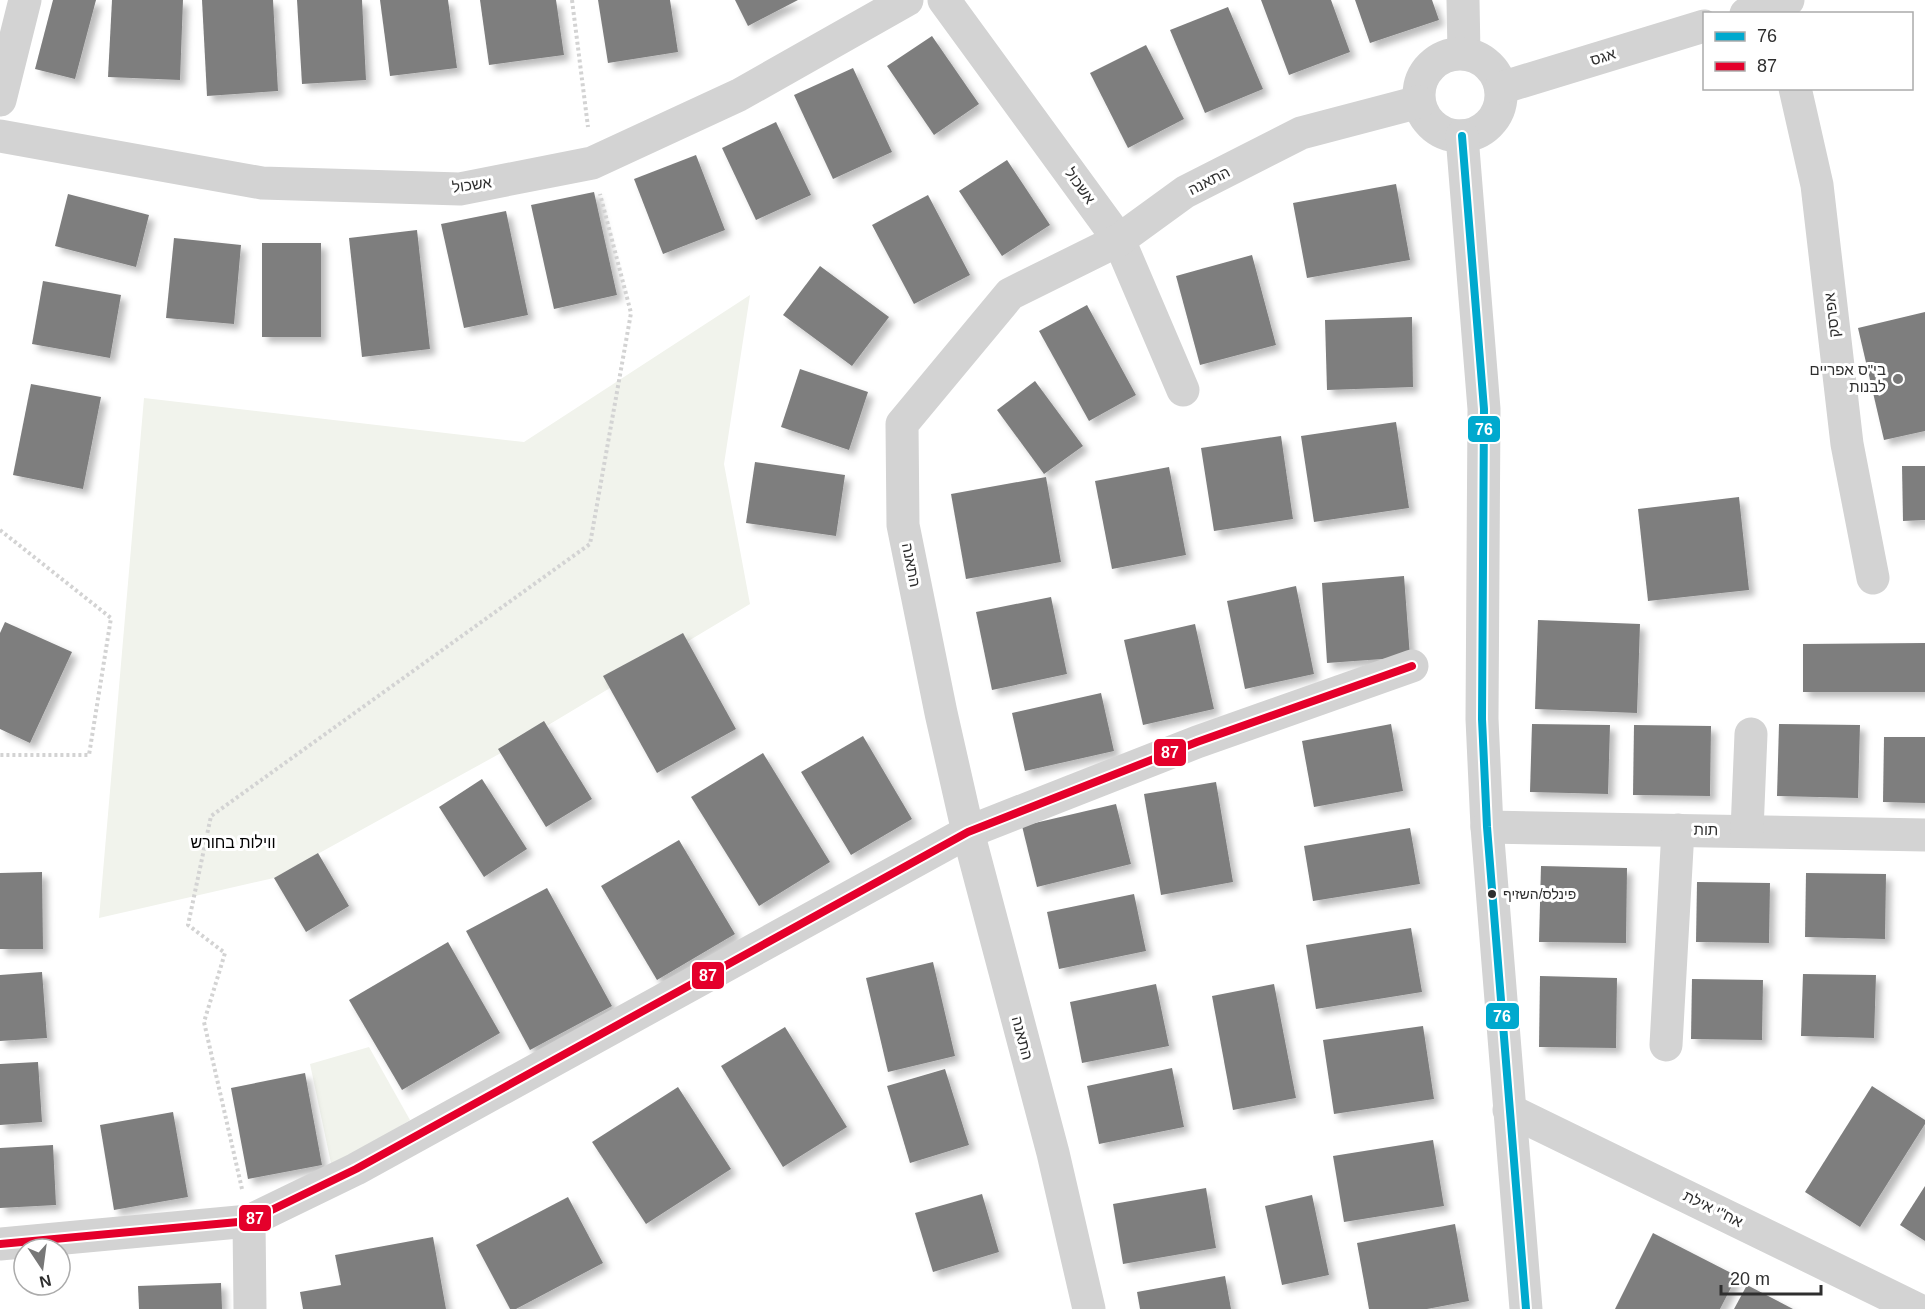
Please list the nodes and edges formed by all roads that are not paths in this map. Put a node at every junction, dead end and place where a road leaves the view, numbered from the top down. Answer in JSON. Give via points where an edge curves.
{"nodes":[{"id":1,"x":25,"y":0,"type":"edge"},
{"id":2,"x":907,"y":0,"type":"edge"},
{"id":3,"x":944,"y":0,"type":"edge"},
{"id":4,"x":1463,"y":0,"type":"edge"},
{"id":5,"x":1703,"y":26,"type":"edge"},
{"id":6,"x":1464,"y":53,"type":"junction"},
{"id":7,"x":1501,"y":88,"type":"junction"},
{"id":8,"x":1795,"y":90,"type":"edge"},
{"id":9,"x":0,"y":100,"type":"edge"},
{"id":10,"x":1419,"y":102,"type":"junction"},
{"id":11,"x":0,"y":136,"type":"edge"},
{"id":12,"x":1462,"y":136,"type":"junction"},
{"id":13,"x":1119,"y":240,"type":"junction"},
{"id":14,"x":1183,"y":390,"type":"dead end"},
{"id":15,"x":1874,"y":578,"type":"dead end"},
{"id":16,"x":1412,"y":666,"type":"dead end"},
{"id":17,"x":1751,"y":734,"type":"dead end"},
{"id":18,"x":1487,"y":827,"type":"junction"},
{"id":19,"x":1678,"y":830,"type":"junction"},
{"id":20,"x":1747,"y":831,"type":"junction"},
{"id":21,"x":968,"y":832,"type":"junction"},
{"id":22,"x":1925,"y":835,"type":"edge"},
{"id":23,"x":1666,"y":1046,"type":"dead end"},
{"id":24,"x":1509,"y":1110,"type":"junction"},
{"id":25,"x":249,"y":1221,"type":"junction"},
{"id":26,"x":0,"y":1244,"type":"edge"},
{"id":27,"x":250,"y":1309,"type":"edge"},
{"id":28,"x":1089,"y":1309,"type":"edge"},
{"id":29,"x":1526,"y":1309,"type":"edge"},
{"id":30,"x":1917,"y":1309,"type":"edge"}],
"edges":[{"from":1,"to":9,"type":"street"},
{"from":2,"to":11,"type":"street","name":"אשכול","via":[[739,95],[592,163],[460,189],[262,183]]},
{"from":3,"to":13,"type":"street","name":"אשכול"},
{"from":4,"to":6,"type":"street"},
{"from":5,"to":7,"type":"street","name":"אגס"},
{"from":6,"to":7,"type":"street","via":[[1488,64]]},
{"from":6,"to":10,"type":"street","via":[[1439,59],[1429,67],[1422,77]]},
{"from":7,"to":12,"type":"street","via":[[1496,115],[1476,133]]},
{"from":8,"to":15,"type":"street","name":"אפרסק","via":[[1817,185],[1847,444]]},
{"from":10,"to":12,"type":"street","via":[[1423,114],[1439,131]]},
{"from":10,"to":13,"type":"street","name":"התאנה","via":[[1301,133],[1185,192]]},
{"from":12,"to":18,"type":"street","via":[[1484,409],[1482,719]]},
{"from":13,"to":14,"type":"street","name":"אשכול"},
{"from":13,"to":21,"type":"street","name":"התאנה","via":[[1010,294],[902,424],[903,525]]},
{"from":16,"to":21,"type":"street","via":[[1197,742]]},
{"from":17,"to":20,"type":"street"},
{"from":18,"to":19,"type":"street","name":"תות"},
{"from":18,"to":24,"type":"street"},
{"from":19,"to":20,"type":"street","name":"תות"},
{"from":19,"to":23,"type":"street"},
{"from":20,"to":22,"type":"street","name":"תות"},
{"from":21,"to":25,"type":"street","via":[[357,1169]]},
{"from":21,"to":28,"type":"street","name":"התאנה","via":[[1053,1153]]},
{"from":24,"to":29,"type":"street"},
{"from":24,"to":30,"type":"street","name":"אח\"י אילת"},
{"from":25,"to":26,"type":"street"},
{"from":25,"to":27,"type":"street"}]}
